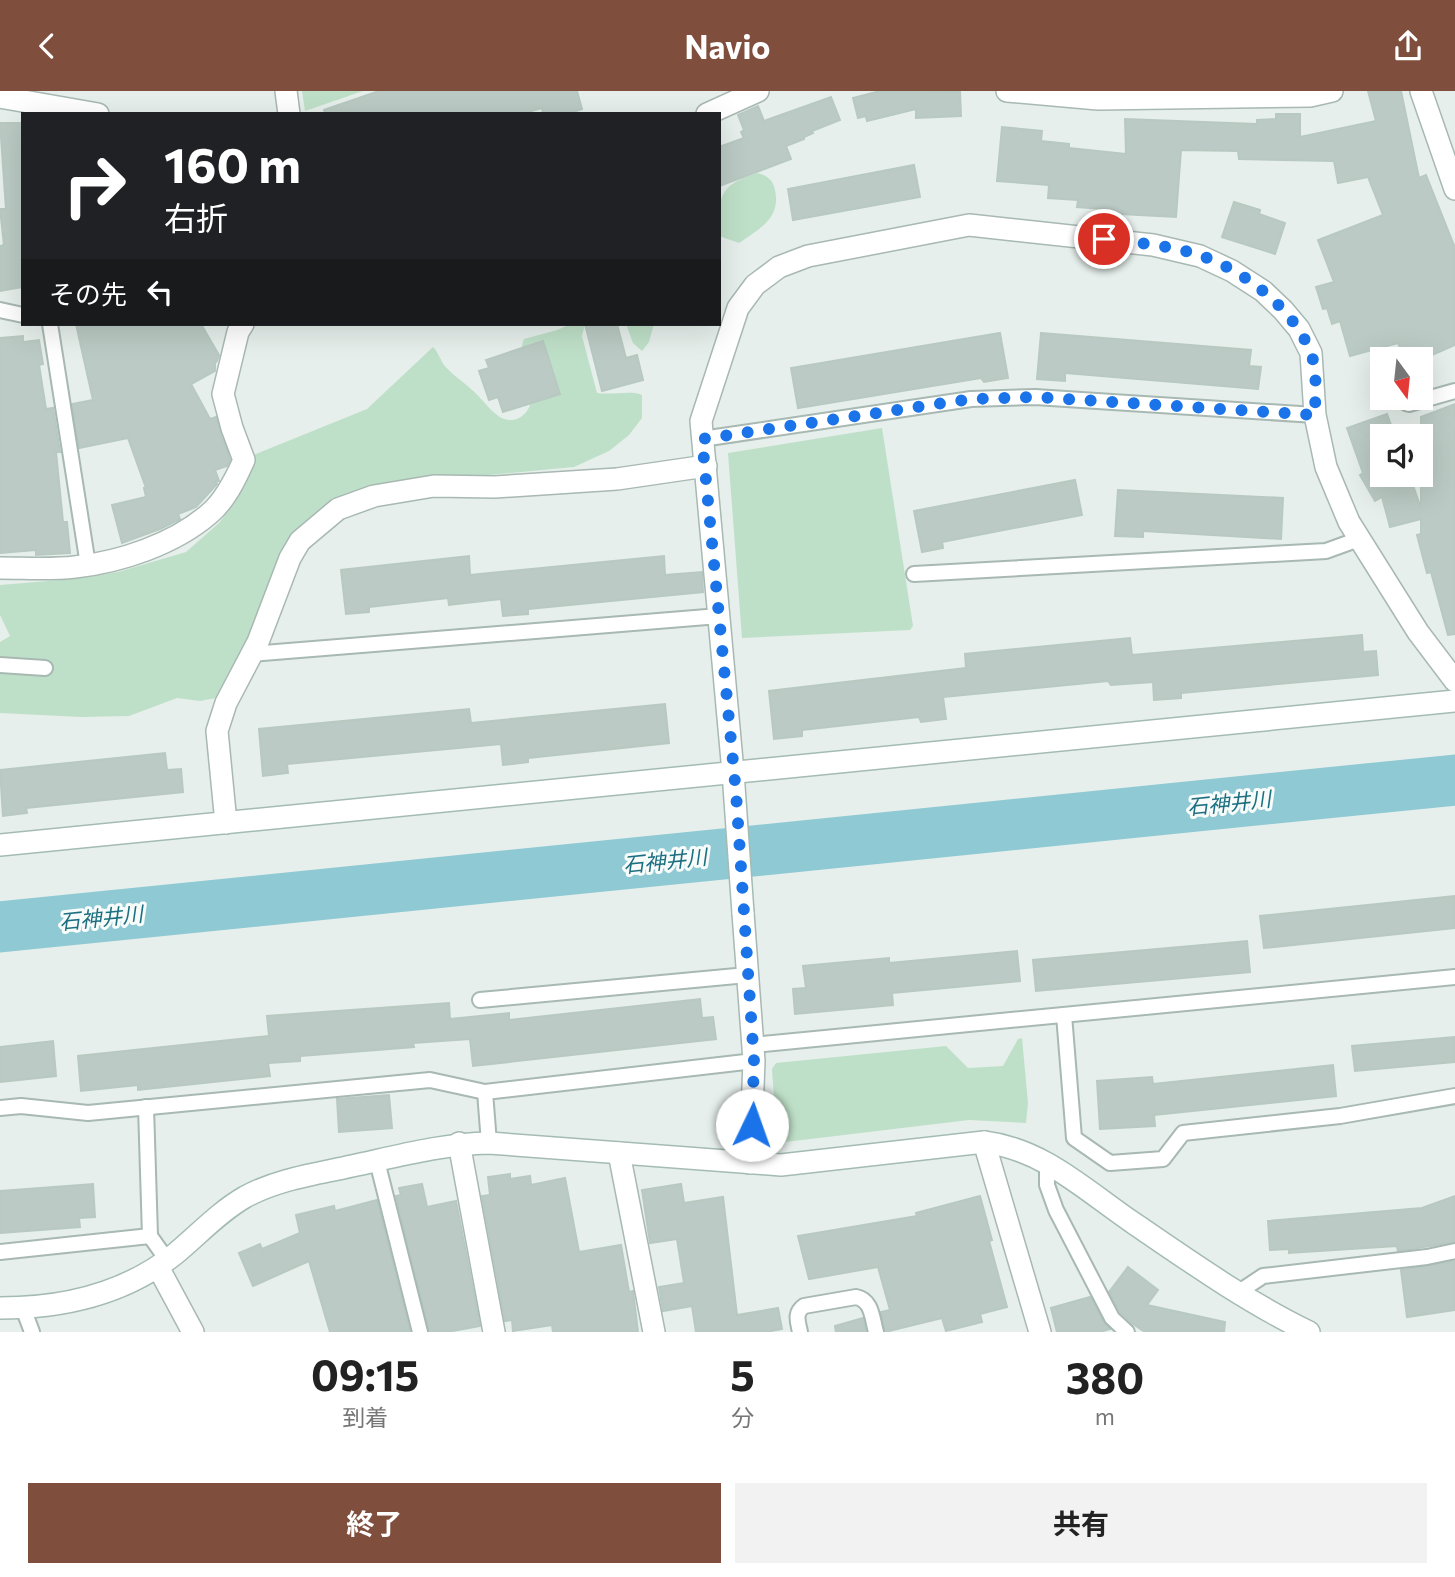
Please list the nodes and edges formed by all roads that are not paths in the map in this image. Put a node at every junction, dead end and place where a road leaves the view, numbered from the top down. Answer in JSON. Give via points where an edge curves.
{"nodes":[{"id":1,"x":286,"y":91,"type":"edge"},
{"id":2,"x":758,"y":91,"type":"edge"},
{"id":3,"x":1007,"y":91,"type":"edge"},
{"id":4,"x":1332,"y":91,"type":"edge"},
{"id":5,"x":1421,"y":91,"type":"edge"},
{"id":6,"x":1096,"y":95,"type":"edge"},
{"id":7,"x":0,"y":97,"type":"edge"},
{"id":8,"x":86,"y":112,"type":"edge"},
{"id":9,"x":289,"y":112,"type":"edge"},
{"id":10,"x":711,"y":112,"type":"edge"},
{"id":11,"x":1455,"y":190,"type":"edge"},
{"id":12,"x":0,"y":310,"type":"edge"},
{"id":13,"x":21,"y":315,"type":"edge"},
{"id":14,"x":50,"y":326,"type":"edge"},
{"id":15,"x":242,"y":326,"type":"edge"},
{"id":16,"x":1455,"y":391,"type":"edge"},
{"id":17,"x":1433,"y":397,"type":"edge"},
{"id":18,"x":1315,"y":415,"type":"junction"},
{"id":19,"x":702,"y":439,"type":"junction"},
{"id":20,"x":706,"y":466,"type":"junction"},
{"id":21,"x":1359,"y":539,"type":"junction"},
{"id":22,"x":88,"y":565,"type":"junction"},
{"id":23,"x":0,"y":568,"type":"edge"},
{"id":24,"x":914,"y":574,"type":"dead end"},
{"id":25,"x":719,"y":616,"type":"junction"},
{"id":26,"x":252,"y":654,"type":"junction"},
{"id":27,"x":0,"y":665,"type":"edge"},
{"id":28,"x":45,"y":668,"type":"dead end"},
{"id":29,"x":1455,"y":681,"type":"edge"},
{"id":30,"x":1455,"y":701,"type":"edge"},
{"id":31,"x":733,"y":772,"type":"junction"},
{"id":32,"x":226,"y":823,"type":"junction"},
{"id":33,"x":0,"y":845,"type":"edge"},
{"id":34,"x":747,"y":975,"type":"junction"},
{"id":35,"x":1455,"y":977,"type":"edge"},
{"id":36,"x":480,"y":1000,"type":"dead end"},
{"id":37,"x":1064,"y":1015,"type":"junction"},
{"id":38,"x":754,"y":1053,"type":"junction"},
{"id":39,"x":485,"y":1092,"type":"junction"},
{"id":40,"x":1455,"y":1097,"type":"edge"},
{"id":41,"x":146,"y":1107,"type":"junction"},
{"id":42,"x":0,"y":1108,"type":"edge"},
{"id":43,"x":984,"y":1142,"type":"junction"},
{"id":44,"x":460,"y":1143,"type":"junction"},
{"id":45,"x":489,"y":1143,"type":"junction"},
{"id":46,"x":619,"y":1153,"type":"junction"},
{"id":47,"x":377,"y":1161,"type":"junction"},
{"id":48,"x":1046,"y":1161,"type":"junction"},
{"id":49,"x":750,"y":1163,"type":"junction"},
{"id":50,"x":150,"y":1236,"type":"junction"},
{"id":51,"x":1455,"y":1251,"type":"edge"},
{"id":52,"x":0,"y":1252,"type":"edge"},
{"id":53,"x":162,"y":1263,"type":"junction"},
{"id":54,"x":1239,"y":1292,"type":"junction"},
{"id":55,"x":0,"y":1308,"type":"edge"},
{"id":56,"x":23,"y":1308,"type":"junction"},
{"id":57,"x":32,"y":1332,"type":"edge"},
{"id":58,"x":193,"y":1332,"type":"edge"},
{"id":59,"x":420,"y":1332,"type":"edge"},
{"id":60,"x":494,"y":1332,"type":"edge"},
{"id":61,"x":654,"y":1332,"type":"edge"},
{"id":62,"x":800,"y":1332,"type":"edge"},
{"id":63,"x":876,"y":1332,"type":"edge"},
{"id":64,"x":1041,"y":1332,"type":"edge"},
{"id":65,"x":1128,"y":1332,"type":"edge"},
{"id":66,"x":1309,"y":1332,"type":"edge"}],
"edges":[{"from":1,"to":9,"type":"street"},
{"from":2,"to":10,"type":"street"},
{"from":3,"to":6,"type":"street"},
{"from":4,"to":6,"type":"street","via":[[1310,96]]},
{"from":5,"to":11,"type":"street"},
{"from":7,"to":8,"type":"street"},
{"from":12,"to":13,"type":"lane"},
{"from":14,"to":22,"type":"lane"},
{"from":15,"to":22,"type":"street","via":[[223,394],[244,460],[236,478],[211,513],[180,534]]},
{"from":16,"to":17,"type":"lane"},
{"from":18,"to":19,"type":"lane","via":[[1035,397],[971,399]]},
{"from":18,"to":19,"type":"street","via":[[1311,353],[1298,329],[1263,291],[1232,271],[1200,256],[1153,245],[969,225],[808,256],[779,267],[755,285],[738,308],[701,421]]},
{"from":18,"to":21,"type":"street","via":[[1326,467]]},
{"from":19,"to":20,"type":"street"},
{"from":20,"to":25,"type":"street"},
{"from":20,"to":26,"type":"street","via":[[617,479],[434,486],[374,496],[338,509],[300,541]]},
{"from":21,"to":24,"type":"lane","via":[[1326,551]]},
{"from":21,"to":29,"type":"street"},
{"from":22,"to":23,"type":"street"},
{"from":25,"to":26,"type":"lane"},
{"from":25,"to":31,"type":"street"},
{"from":26,"to":32,"type":"street","via":[[217,731]]},
{"from":27,"to":28,"type":"lane"},
{"from":30,"to":31,"type":"street"},
{"from":31,"to":32,"type":"street"},
{"from":31,"to":34,"type":"street"},
{"from":32,"to":33,"type":"street"},
{"from":34,"to":36,"type":"lane"},
{"from":34,"to":38,"type":"street"},
{"from":35,"to":37,"type":"lane"},
{"from":37,"to":38,"type":"lane"},
{"from":37,"to":40,"type":"lane","via":[[1074,1138],[1110,1163],[1163,1159],[1183,1133],[1340,1116]]},
{"from":38,"to":39,"type":"lane"},
{"from":38,"to":49,"type":"street"},
{"from":39,"to":41,"type":"lane","via":[[430,1080]]},
{"from":39,"to":45,"type":"lane"},
{"from":41,"to":42,"type":"lane","via":[[89,1113],[21,1105]]},
{"from":41,"to":50,"type":"lane"},
{"from":43,"to":48,"type":"street","via":[[1007,1145]]},
{"from":43,"to":49,"type":"street","via":[[781,1165]]},
{"from":43,"to":64,"type":"street"},
{"from":44,"to":45,"type":"street"},
{"from":44,"to":47,"type":"street"},
{"from":44,"to":60,"type":"street"},
{"from":45,"to":46,"type":"street"},
{"from":46,"to":49,"type":"street"},
{"from":46,"to":61,"type":"street"},
{"from":47,"to":53,"type":"street","via":[[265,1188],[228,1208]]},
{"from":47,"to":59,"type":"lane"},
{"from":48,"to":54,"type":"street"},
{"from":48,"to":65,"type":"lane","via":[[1047,1185],[1056,1210],[1112,1318]]},
{"from":50,"to":52,"type":"lane"},
{"from":50,"to":53,"type":"lane"},
{"from":51,"to":54,"type":"lane","via":[[1263,1276]]},
{"from":53,"to":56,"type":"street","via":[[107,1291]]},
{"from":53,"to":58,"type":"street"},
{"from":54,"to":66,"type":"street"},
{"from":55,"to":56,"type":"street"},
{"from":56,"to":57,"type":"lane"},
{"from":62,"to":63,"type":"lane","via":[[797,1314],[804,1306],[856,1297],[868,1303]]}]}
